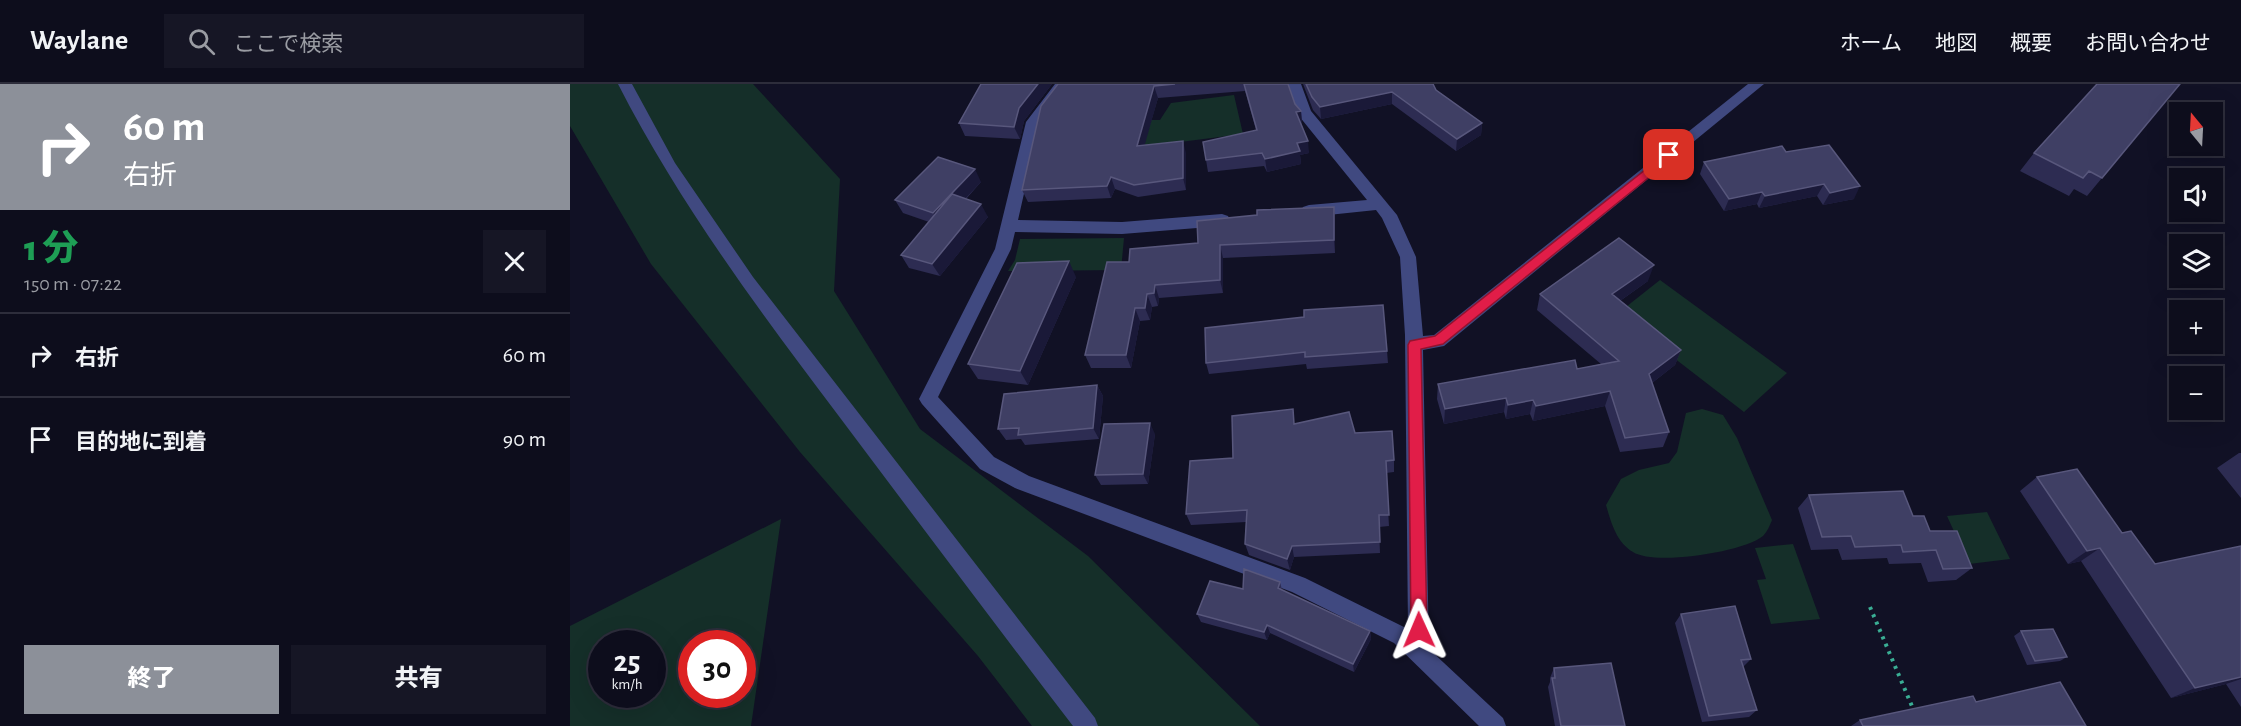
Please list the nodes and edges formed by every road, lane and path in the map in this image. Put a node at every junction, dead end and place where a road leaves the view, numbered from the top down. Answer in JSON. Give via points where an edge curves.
{"nodes":[{"id":1,"x":625,"y":84,"type":"edge"},
{"id":2,"x":1062,"y":84,"type":"edge"},
{"id":3,"x":1294,"y":84,"type":"edge"},
{"id":4,"x":1757,"y":84,"type":"edge"},
{"id":5,"x":1379,"y":204,"type":"junction"},
{"id":6,"x":1288,"y":213,"type":"edge"},
{"id":7,"x":1242,"y":218,"type":"edge"},
{"id":8,"x":1008,"y":226,"type":"junction"},
{"id":9,"x":1414,"y":345,"type":"junction"},
{"id":10,"x":1870,"y":607,"type":"dead end"},
{"id":11,"x":1419,"y":654,"type":"junction"},
{"id":12,"x":1916,"y":715,"type":"edge"},
{"id":13,"x":1087,"y":726,"type":"edge"},
{"id":14,"x":1495,"y":726,"type":"edge"}],
"edges":[{"from":1,"to":13,"type":"street","via":[[649,133],[705,223]]},
{"from":2,"to":8,"type":"street","via":[[1033,122]]},
{"from":3,"to":5,"type":"street","via":[[1304,113]]},
{"from":4,"to":9,"type":"street","via":[[1438,341]]},
{"from":5,"to":6,"type":"street"},
{"from":5,"to":9,"type":"street","via":[[1389,215],[1408,256]]},
{"from":7,"to":8,"type":"street","via":[[1122,228]]},
{"from":8,"to":11,"type":"street","via":[[1003,249],[928,399],[987,463],[1022,482],[1298,585],[1401,636]]},
{"from":9,"to":11,"type":"street"},
{"from":10,"to":12,"type":"path"},
{"from":11,"to":14,"type":"street"}]}
